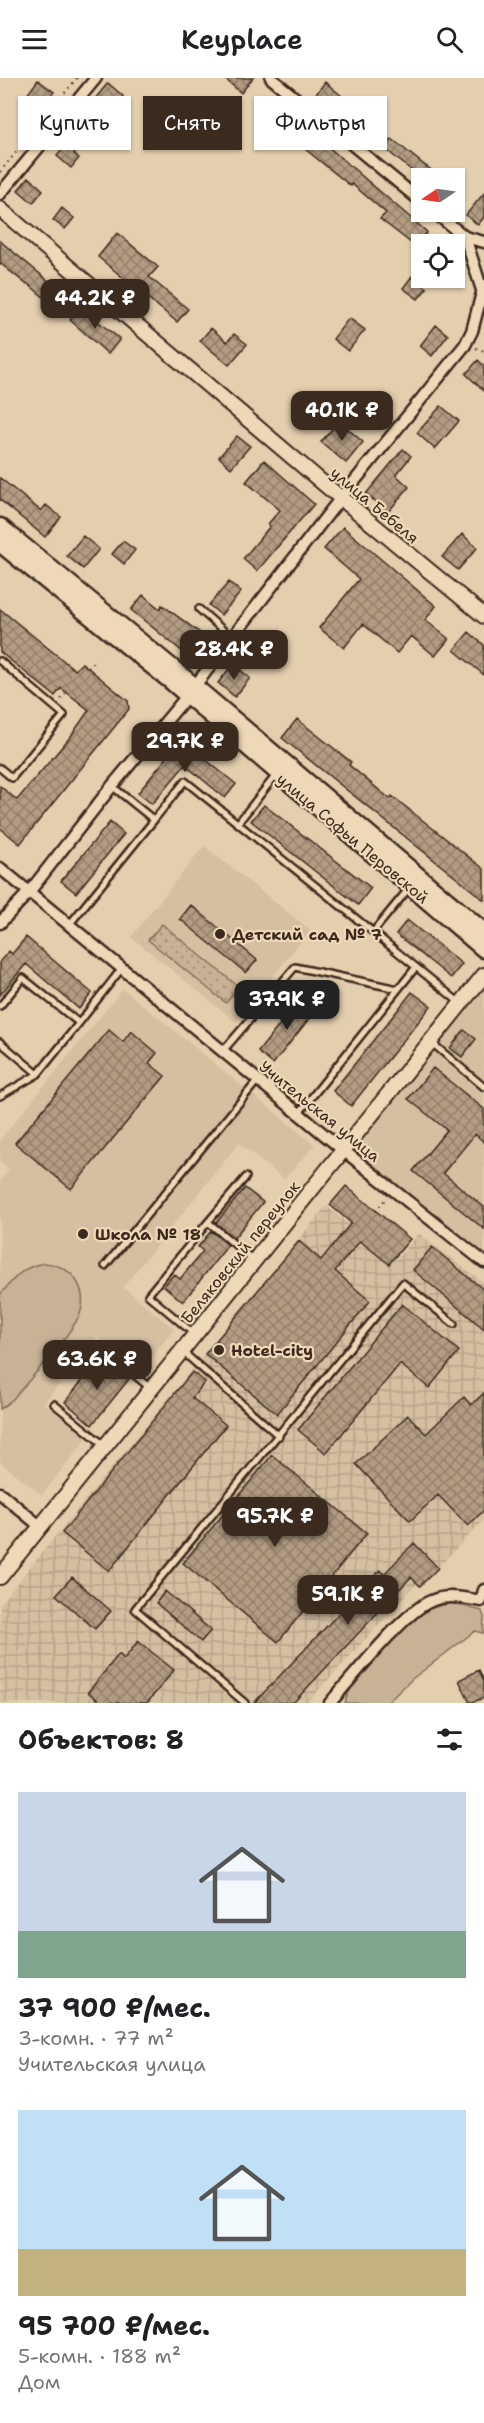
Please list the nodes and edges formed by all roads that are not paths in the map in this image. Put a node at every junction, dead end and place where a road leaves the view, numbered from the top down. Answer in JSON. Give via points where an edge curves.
{"nodes":[{"id":1,"x":96,"y":78,"type":"edge"},
{"id":2,"x":271,"y":78,"type":"edge"},
{"id":3,"x":411,"y":193,"type":"edge"},
{"id":4,"x":0,"y":194,"type":"edge"},
{"id":5,"x":0,"y":209,"type":"edge"},
{"id":6,"x":446,"y":222,"type":"edge"},
{"id":7,"x":461,"y":234,"type":"edge"},
{"id":8,"x":465,"y":237,"type":"joint"},
{"id":9,"x":484,"y":242,"type":"edge"},
{"id":10,"x":483,"y":287,"type":"edge"},
{"id":11,"x":341,"y":498,"type":"junction"},
{"id":12,"x":0,"y":527,"type":"edge"},
{"id":13,"x":0,"y":543,"type":"edge"},
{"id":14,"x":199,"y":609,"type":"dead end"},
{"id":15,"x":484,"y":616,"type":"edge"},
{"id":16,"x":232,"y":638,"type":"junction"},
{"id":17,"x":0,"y":661,"type":"edge"},
{"id":18,"x":191,"y":691,"type":"junction"},
{"id":19,"x":0,"y":768,"type":"edge"},
{"id":20,"x":278,"y":774,"type":"junction"},
{"id":21,"x":112,"y":786,"type":"junction"},
{"id":22,"x":154,"y":820,"type":"junction"},
{"id":23,"x":238,"y":823,"type":"junction"},
{"id":24,"x":0,"y":868,"type":"edge"},
{"id":25,"x":411,"y":885,"type":"junction"},
{"id":26,"x":30,"y":891,"type":"junction"},
{"id":27,"x":0,"y":923,"type":"edge"},
{"id":28,"x":69,"y":925,"type":"junction"},
{"id":29,"x":373,"y":932,"type":"junction"},
{"id":30,"x":484,"y":932,"type":"edge"},
{"id":31,"x":484,"y":949,"type":"edge"},
{"id":32,"x":416,"y":967,"type":"junction"},
{"id":33,"x":122,"y":968,"type":"junction"},
{"id":34,"x":484,"y":975,"type":"edge"},
{"id":35,"x":398,"y":989,"type":"junction"},
{"id":36,"x":461,"y":1004,"type":"junction"},
{"id":37,"x":0,"y":1006,"type":"edge"},
{"id":38,"x":79,"y":1023,"type":"junction"},
{"id":39,"x":0,"y":1042,"type":"edge"},
{"id":40,"x":431,"y":1042,"type":"junction"},
{"id":41,"x":223,"y":1051,"type":"junction"},
{"id":42,"x":38,"y":1074,"type":"junction"},
{"id":43,"x":258,"y":1080,"type":"junction"},
{"id":44,"x":484,"y":1087,"type":"edge"},
{"id":45,"x":0,"y":1096,"type":"edge"},
{"id":46,"x":298,"y":1113,"type":"junction"},
{"id":47,"x":344,"y":1150,"type":"junction"},
{"id":48,"x":246,"y":1177,"type":"dead end"},
{"id":49,"x":208,"y":1222,"type":"junction"},
{"id":50,"x":254,"y":1261,"type":"junction"},
{"id":51,"x":484,"y":1262,"type":"edge"},
{"id":52,"x":105,"y":1266,"type":"dead end"},
{"id":53,"x":454,"y":1324,"type":"dead end"},
{"id":54,"x":195,"y":1335,"type":"junction"},
{"id":55,"x":101,"y":1347,"type":"dead end"},
{"id":56,"x":182,"y":1351,"type":"junction"},
{"id":57,"x":152,"y":1389,"type":"junction"},
{"id":58,"x":54,"y":1404,"type":"dead end"},
{"id":59,"x":279,"y":1436,"type":"junction"},
{"id":60,"x":105,"y":1446,"type":"junction"},
{"id":61,"x":0,"y":1493,"type":"edge"},
{"id":62,"x":40,"y":1527,"type":"junction"},
{"id":63,"x":0,"y":1577,"type":"edge"},
{"id":64,"x":483,"y":1600,"type":"edge"},
{"id":65,"x":245,"y":1703,"type":"edge"},
{"id":66,"x":330,"y":1703,"type":"edge"}],
"edges":[{"from":1,"to":4,"type":"street"},
{"from":2,"to":3,"type":"street"},
{"from":5,"to":11,"type":"street","name":"улица Бебеля"},
{"from":6,"to":7,"type":"street"},
{"from":8,"to":9,"type":"street"},
{"from":8,"to":10,"type":"street"},
{"from":10,"to":11,"type":"street","via":[[465,345]]},
{"from":11,"to":15,"type":"street","name":"улица Бебеля"},
{"from":11,"to":16,"type":"street"},
{"from":12,"to":18,"type":"main road","name":"улица Софьи Перовской"},
{"from":13,"to":18,"type":"main road","name":"улица Софьи Перовской"},
{"from":14,"to":16,"type":"lane"},
{"from":16,"to":18,"type":"street"},
{"from":17,"to":19,"type":"lane","via":[[64,715],[12,778]]},
{"from":18,"to":20,"type":"main road","name":"улица Софьи Перовской"},
{"from":18,"to":21,"type":"street"},
{"from":18,"to":30,"type":"main road","name":"улица Софьи Перовской"},
{"from":20,"to":23,"type":"lane"},
{"from":20,"to":25,"type":"main road","name":"улица Софьи Перовской"},
{"from":21,"to":22,"type":"lane"},
{"from":21,"to":26,"type":"street"},
{"from":22,"to":23,"type":"lane","via":[[185,781]]},
{"from":22,"to":28,"type":"lane"},
{"from":23,"to":29,"type":"lane"},
{"from":24,"to":26,"type":"street","name":"Учительская улица"},
{"from":25,"to":29,"type":"lane"},
{"from":25,"to":31,"type":"main road","name":"улица Софьи Перовской"},
{"from":26,"to":27,"type":"street"},
{"from":26,"to":28,"type":"street","name":"Учительская улица"},
{"from":28,"to":33,"type":"street","name":"Учительская улица"},
{"from":29,"to":32,"type":"lane"},
{"from":32,"to":35,"type":"lane"},
{"from":32,"to":36,"type":"lane"},
{"from":33,"to":38,"type":"lane"},
{"from":33,"to":41,"type":"street","name":"Учительская улица"},
{"from":34,"to":36,"type":"street","name":"Беляковский переулок"},
{"from":35,"to":41,"type":"lane","via":[[295,967]]},
{"from":35,"to":46,"type":"lane"},
{"from":36,"to":40,"type":"street","name":"Беляковский переулок"},
{"from":37,"to":38,"type":"lane","via":[[23,978]]},
{"from":38,"to":42,"type":"lane"},
{"from":39,"to":42,"type":"lane"},
{"from":40,"to":44,"type":"lane"},
{"from":40,"to":47,"type":"street","name":"Беляковский переулок"},
{"from":41,"to":43,"type":"street","name":"Учительская улица"},
{"from":42,"to":45,"type":"lane"},
{"from":43,"to":46,"type":"street","name":"Учительская улица"},
{"from":43,"to":52,"type":"lane"},
{"from":46,"to":47,"type":"street","name":"Учительская улица"},
{"from":47,"to":50,"type":"street","name":"Беляковский переулок"},
{"from":47,"to":51,"type":"street","name":"Учительская улица"},
{"from":48,"to":49,"type":"lane"},
{"from":49,"to":50,"type":"lane"},
{"from":49,"to":54,"type":"lane","via":[[148,1295]]},
{"from":50,"to":54,"type":"street","name":"Беляковский переулок"},
{"from":53,"to":59,"type":"lane","via":[[404,1283]]},
{"from":54,"to":56,"type":"street","name":"Беляковский переулок"},
{"from":55,"to":57,"type":"lane"},
{"from":56,"to":57,"type":"street","name":"Беляковский переулок"},
{"from":56,"to":59,"type":"lane"},
{"from":57,"to":60,"type":"street","name":"Беляковский переулок"},
{"from":58,"to":60,"type":"lane"},
{"from":59,"to":65,"type":"lane","via":[[135,1609]]},
{"from":60,"to":62,"type":"street","name":"Беляковский переулок"},
{"from":61,"to":62,"type":"street"},
{"from":62,"to":63,"type":"street","name":"Беляковский переулок"},
{"from":64,"to":66,"type":"street","via":[[440,1598],[415,1609]]}]}
